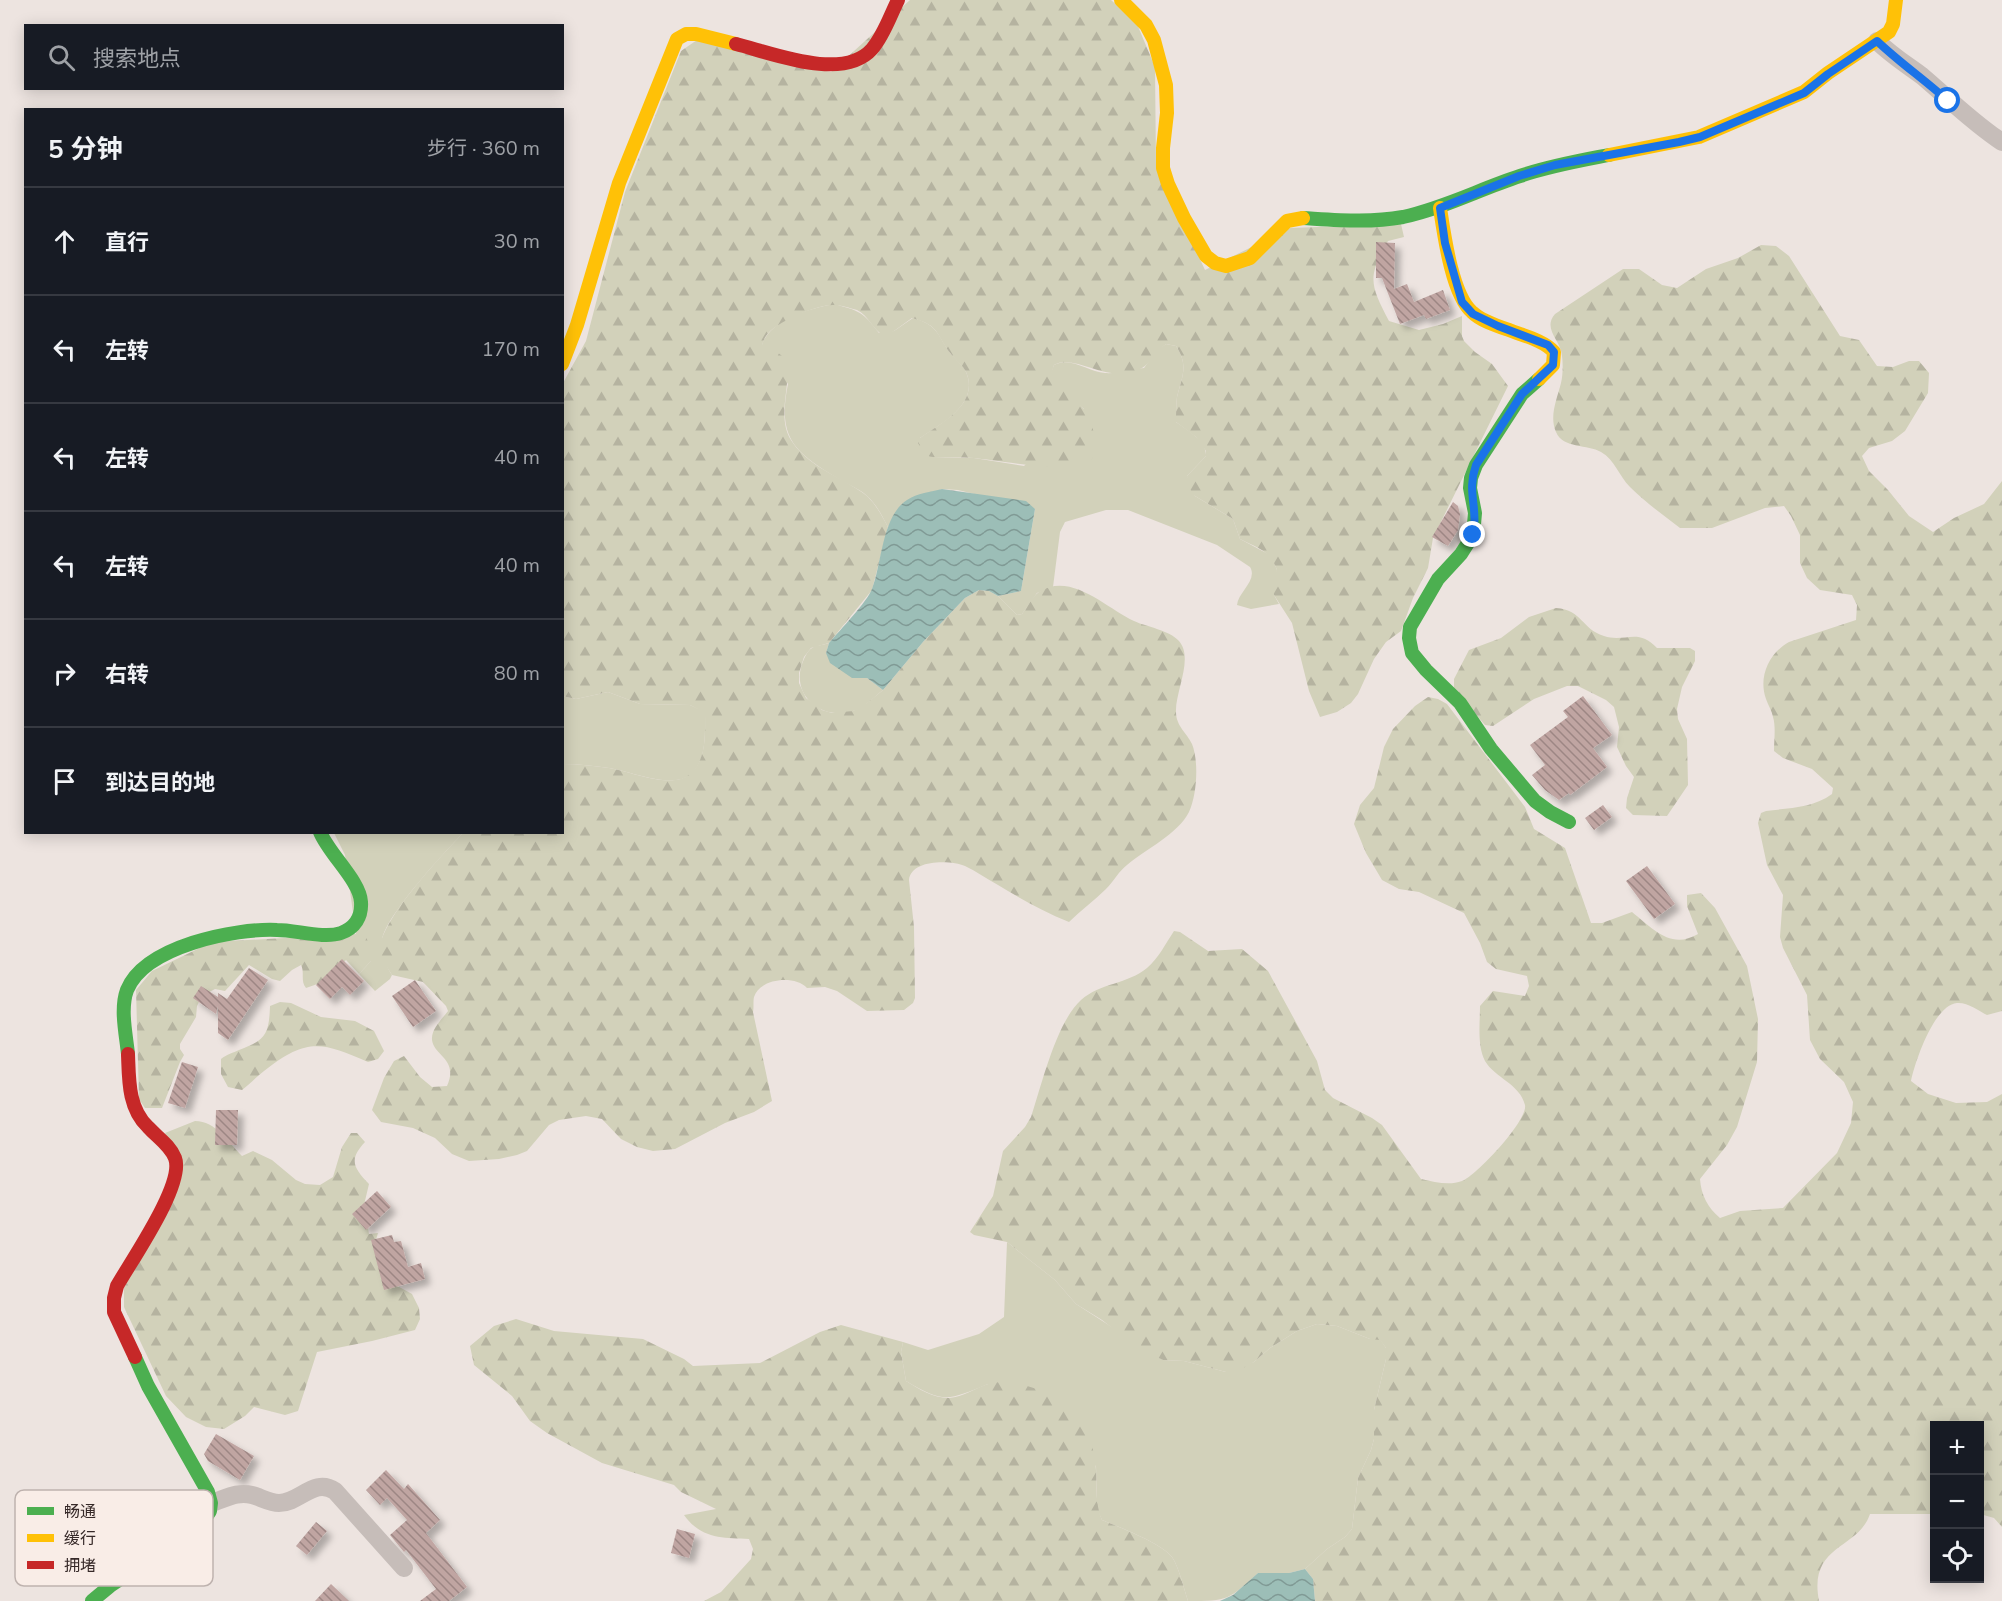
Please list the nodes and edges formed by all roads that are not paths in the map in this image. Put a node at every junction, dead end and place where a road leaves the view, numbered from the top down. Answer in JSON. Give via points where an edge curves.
{"nodes":[{"id":1,"x":898,"y":0,"type":"edge"},
{"id":2,"x":1121,"y":0,"type":"edge"},
{"id":3,"x":1896,"y":0,"type":"edge"},
{"id":4,"x":1877,"y":41,"type":"junction"},
{"id":5,"x":2002,"y":142,"type":"edge"},
{"id":6,"x":1440,"y":208,"type":"junction"},
{"id":7,"x":564,"y":359,"type":"edge"},
{"id":8,"x":1569,"y":822,"type":"dead end"},
{"id":9,"x":321,"y":834,"type":"edge"},
{"id":10,"x":207,"y":1490,"type":"edge"},
{"id":11,"x":213,"y":1503,"type":"edge"},
{"id":12,"x":404,"y":1568,"type":"dead end"},
{"id":13,"x":110,"y":1586,"type":"edge"},
{"id":14,"x":92,"y":1601,"type":"edge"}],
"edges":[{"from":1,"to":7,"type":"street","via":[[869,53],[838,66],[819,65],[696,34],[677,39],[619,183]]},
{"from":2,"to":6,"type":"street","via":[[1146,25],[1161,62],[1167,113],[1163,168],[1168,184],[1206,256],[1215,263],[1226,266],[1250,258],[1287,221],[1298,218],[1379,220]]},
{"from":3,"to":4,"type":"street","via":[[1893,24]]},
{"from":4,"to":5,"type":"street"},
{"from":4,"to":6,"type":"street","via":[[1804,93],[1700,137],[1555,165]]},
{"from":6,"to":8,"type":"street","via":[[1445,243],[1462,302],[1473,314],[1548,345],[1554,352],[1553,365],[1522,394],[1476,465],[1470,488],[1475,513],[1473,535],[1438,579],[1410,627],[1412,653],[1460,703],[1491,749],[1535,801]]},
{"from":9,"to":10,"type":"street","via":[[361,896],[360,918],[349,929],[330,935],[260,929],[205,939],[151,964],[134,977],[127,990],[124,1009],[136,1112],[145,1126],[172,1150],[177,1164],[167,1198],[117,1286],[114,1312],[148,1386]]},
{"from":11,"to":12,"type":"street","via":[[249,1494],[279,1503],[328,1486]]},
{"from":13,"to":14,"type":"street"}]}
